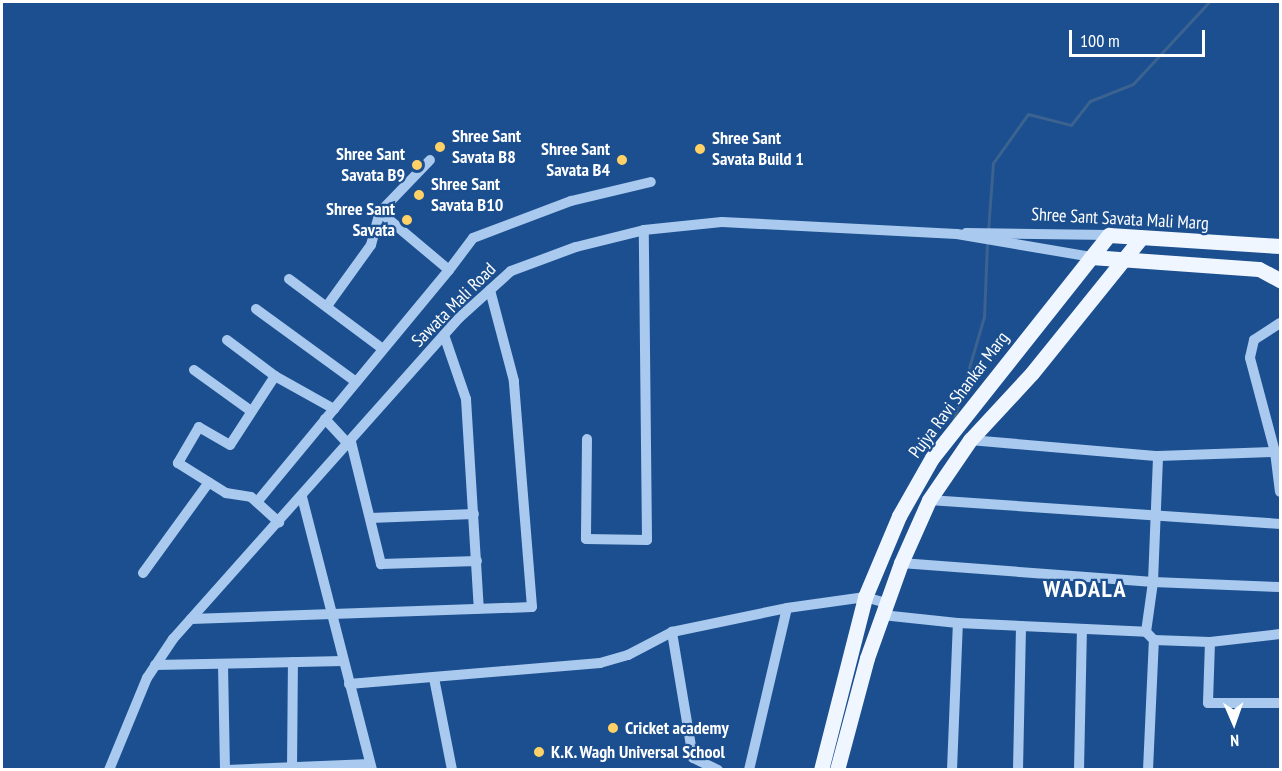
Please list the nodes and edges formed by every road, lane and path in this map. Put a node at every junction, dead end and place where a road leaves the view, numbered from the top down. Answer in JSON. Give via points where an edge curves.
{"nodes":[{"id":1,"x":430,"y":160,"type":"dead end"},
{"id":2,"x":651,"y":182,"type":"dead end"},
{"id":3,"x":380,"y":212,"type":"junction"},
{"id":4,"x":644,"y":230,"type":"junction"},
{"id":5,"x":957,"y":234,"type":"junction"},
{"id":6,"x":1109,"y":235,"type":"junction"},
{"id":7,"x":1141,"y":238,"type":"junction"},
{"id":8,"x":1281,"y":246,"type":"edge"},
{"id":9,"x":1091,"y":257,"type":"junction"},
{"id":10,"x":1121,"y":262,"type":"junction"},
{"id":11,"x":1281,"y":268,"type":"edge"},
{"id":12,"x":1259,"y":269,"type":"junction"},
{"id":13,"x":449,"y":270,"type":"junction"},
{"id":14,"x":289,"y":279,"type":"dead end"},
{"id":15,"x":1281,"y":280,"type":"edge"},
{"id":16,"x":490,"y":290,"type":"junction"},
{"id":17,"x":327,"y":306,"type":"junction"},
{"id":18,"x":256,"y":309,"type":"dead end"},
{"id":19,"x":1281,"y":323,"type":"edge"},
{"id":20,"x":444,"y":335,"type":"junction"},
{"id":21,"x":227,"y":340,"type":"dead end"},
{"id":22,"x":383,"y":349,"type":"junction"},
{"id":23,"x":194,"y":370,"type":"dead end"},
{"id":24,"x":275,"y":376,"type":"junction"},
{"id":25,"x":356,"y":382,"type":"junction"},
{"id":26,"x":334,"y":408,"type":"junction"},
{"id":27,"x":251,"y":411,"type":"junction"},
{"id":28,"x":325,"y":419,"type":"junction"},
{"id":29,"x":587,"y":439,"type":"dead end"},
{"id":30,"x":970,"y":440,"type":"junction"},
{"id":31,"x":350,"y":444,"type":"junction"},
{"id":32,"x":1275,"y":452,"type":"junction"},
{"id":33,"x":1158,"y":456,"type":"junction"},
{"id":34,"x":209,"y":482,"type":"junction"},
{"id":35,"x":1281,"y":492,"type":"edge"},
{"id":36,"x":302,"y":497,"type":"junction"},
{"id":37,"x":929,"y":500,"type":"junction"},
{"id":38,"x":257,"y":502,"type":"junction"},
{"id":39,"x":474,"y":514,"type":"junction"},
{"id":40,"x":1153,"y":515,"type":"junction"},
{"id":41,"x":370,"y":518,"type":"junction"},
{"id":42,"x":279,"y":522,"type":"junction"},
{"id":43,"x":1281,"y":524,"type":"edge"},
{"id":44,"x":477,"y":561,"type":"junction"},
{"id":45,"x":901,"y":563,"type":"junction"},
{"id":46,"x":142,"y":573,"type":"dead end"},
{"id":47,"x":1153,"y":582,"type":"junction"},
{"id":48,"x":1281,"y":587,"type":"edge"},
{"id":49,"x":865,"y":597,"type":"junction"},
{"id":50,"x":787,"y":608,"type":"junction"},
{"id":51,"x":479,"y":609,"type":"junction"},
{"id":52,"x":884,"y":609,"type":"junction"},
{"id":53,"x":330,"y":614,"type":"junction"},
{"id":54,"x":191,"y":619,"type":"junction"},
{"id":55,"x":958,"y":623,"type":"junction"},
{"id":56,"x":1021,"y":626,"type":"junction"},
{"id":57,"x":1082,"y":630,"type":"junction"},
{"id":58,"x":672,"y":632,"type":"junction"},
{"id":59,"x":1146,"y":632,"type":"junction"},
{"id":60,"x":1281,"y":634,"type":"edge"},
{"id":61,"x":1154,"y":640,"type":"junction"},
{"id":62,"x":1210,"y":642,"type":"junction"},
{"id":63,"x":343,"y":661,"type":"junction"},
{"id":64,"x":292,"y":662,"type":"junction"},
{"id":65,"x":155,"y":665,"type":"junction"},
{"id":66,"x":223,"y":665,"type":"junction"},
{"id":67,"x":434,"y":678,"type":"junction"},
{"id":68,"x":349,"y":684,"type":"junction"},
{"id":69,"x":1281,"y":703,"type":"edge"},
{"id":70,"x":693,"y":758,"type":"junction"},
{"id":71,"x":371,"y":767,"type":"edge"},
{"id":72,"x":292,"y":768,"type":"edge"},
{"id":73,"x":109,"y":770,"type":"edge"},
{"id":74,"x":226,"y":770,"type":"edge"},
{"id":75,"x":452,"y":770,"type":"edge"},
{"id":76,"x":695,"y":770,"type":"edge"},
{"id":77,"x":718,"y":770,"type":"edge"},
{"id":78,"x":749,"y":770,"type":"edge"},
{"id":79,"x":821,"y":770,"type":"edge"},
{"id":80,"x":837,"y":770,"type":"edge"},
{"id":81,"x":952,"y":770,"type":"edge"},
{"id":82,"x":1018,"y":770,"type":"edge"},
{"id":83,"x":1079,"y":770,"type":"edge"},
{"id":84,"x":1148,"y":770,"type":"edge"}],
"edges":[{"from":1,"to":3,"type":"street"},
{"from":2,"to":13,"type":"street","via":[[571,201],[473,238]]},
{"from":3,"to":13,"type":"street"},
{"from":3,"to":17,"type":"street","via":[[371,245]]},
{"from":4,"to":5,"type":"street","name":"Sawata Mali Road","via":[[722,222]]},
{"from":4,"to":16,"type":"street","name":"Sawata Mali Road","via":[[576,247],[511,271]]},
{"from":4,"to":29,"type":"street","via":[[647,540],[586,539]]},
{"from":5,"to":6,"type":"street","name":"Shree Sant Savata Mali Marg","via":[[987,231]]},
{"from":5,"to":9,"type":"street","name":"Sawata Mali Road"},
{"from":6,"to":7,"type":"main road","name":"Shree Sant Savata Mali Marg"},
{"from":6,"to":9,"type":"main road","name":"Pujya Ravi Shankar Marg"},
{"from":7,"to":8,"type":"main road","name":"Shree Sant Savata Mali Marg"},
{"from":7,"to":10,"type":"main road"},
{"from":9,"to":10,"type":"main road"},
{"from":9,"to":49,"type":"main road","name":"Pujya Ravi Shankar Marg","via":[[932,458],[899,516]]},
{"from":10,"to":12,"type":"main road"},
{"from":10,"to":30,"type":"main road","via":[[1032,373]]},
{"from":11,"to":12,"type":"main road"},
{"from":12,"to":15,"type":"main road"},
{"from":13,"to":22,"type":"street"},
{"from":14,"to":17,"type":"street"},
{"from":16,"to":20,"type":"street","name":"Sawata Mali Road"},
{"from":16,"to":51,"type":"street","via":[[514,381],[532,607]]},
{"from":17,"to":22,"type":"street"},
{"from":18,"to":25,"type":"street"},
{"from":19,"to":32,"type":"street","via":[[1254,340],[1250,358]]},
{"from":20,"to":31,"type":"street","name":"Sawata Mali Road"},
{"from":20,"to":39,"type":"street","via":[[466,399]]},
{"from":21,"to":24,"type":"street"},
{"from":22,"to":25,"type":"street"},
{"from":23,"to":27,"type":"street"},
{"from":24,"to":26,"type":"street"},
{"from":24,"to":27,"type":"street"},
{"from":25,"to":26,"type":"street"},
{"from":26,"to":28,"type":"street"},
{"from":27,"to":34,"type":"street","via":[[230,445],[199,427],[178,463]]},
{"from":28,"to":31,"type":"street"},
{"from":28,"to":38,"type":"street"},
{"from":30,"to":33,"type":"street"},
{"from":30,"to":37,"type":"main road"},
{"from":31,"to":36,"type":"street","name":"Sawata Mali Road"},
{"from":31,"to":41,"type":"street"},
{"from":32,"to":33,"type":"street"},
{"from":32,"to":35,"type":"street"},
{"from":33,"to":40,"type":"street"},
{"from":34,"to":38,"type":"street","via":[[226,493]]},
{"from":34,"to":46,"type":"street"},
{"from":36,"to":42,"type":"street","name":"Sawata Mali Road"},
{"from":36,"to":53,"type":"street"},
{"from":37,"to":40,"type":"street"},
{"from":37,"to":45,"type":"main road"},
{"from":38,"to":42,"type":"street"},
{"from":39,"to":41,"type":"street"},
{"from":39,"to":44,"type":"street"},
{"from":40,"to":43,"type":"street"},
{"from":40,"to":47,"type":"street"},
{"from":41,"to":44,"type":"street","via":[[381,564]]},
{"from":42,"to":54,"type":"street","name":"Sawata Mali Road"},
{"from":44,"to":51,"type":"street"},
{"from":45,"to":47,"type":"street"},
{"from":45,"to":52,"type":"main road"},
{"from":47,"to":48,"type":"street"},
{"from":47,"to":59,"type":"street"},
{"from":49,"to":50,"type":"street"},
{"from":49,"to":52,"type":"street"},
{"from":49,"to":79,"type":"main road","name":"Pujya Ravi Shankar Marg"},
{"from":50,"to":58,"type":"street"},
{"from":50,"to":78,"type":"street"},
{"from":51,"to":53,"type":"street"},
{"from":52,"to":55,"type":"street"},
{"from":52,"to":80,"type":"main road"},
{"from":53,"to":54,"type":"street"},
{"from":53,"to":63,"type":"street"},
{"from":54,"to":65,"type":"street","name":"Sawata Mali Road"},
{"from":55,"to":56,"type":"street"},
{"from":55,"to":81,"type":"street"},
{"from":56,"to":57,"type":"street"},
{"from":56,"to":82,"type":"street"},
{"from":57,"to":59,"type":"street"},
{"from":57,"to":83,"type":"street"},
{"from":58,"to":67,"type":"street","via":[[628,655],[600,663]]},
{"from":58,"to":70,"type":"street"},
{"from":59,"to":61,"type":"street"},
{"from":60,"to":62,"type":"street"},
{"from":61,"to":62,"type":"street"},
{"from":61,"to":84,"type":"street"},
{"from":62,"to":69,"type":"street","via":[[1208,703]]},
{"from":63,"to":64,"type":"street"},
{"from":63,"to":68,"type":"street"},
{"from":64,"to":66,"type":"street"},
{"from":64,"to":72,"type":"street"},
{"from":65,"to":66,"type":"street"},
{"from":65,"to":73,"type":"street","name":"Sawata Mali Road"},
{"from":66,"to":74,"type":"street"},
{"from":67,"to":68,"type":"street"},
{"from":67,"to":75,"type":"street"},
{"from":68,"to":71,"type":"street"},
{"from":70,"to":76,"type":"street"},
{"from":70,"to":77,"type":"street"},
{"from":71,"to":72,"type":"street"},
{"from":72,"to":74,"type":"street"}]}
